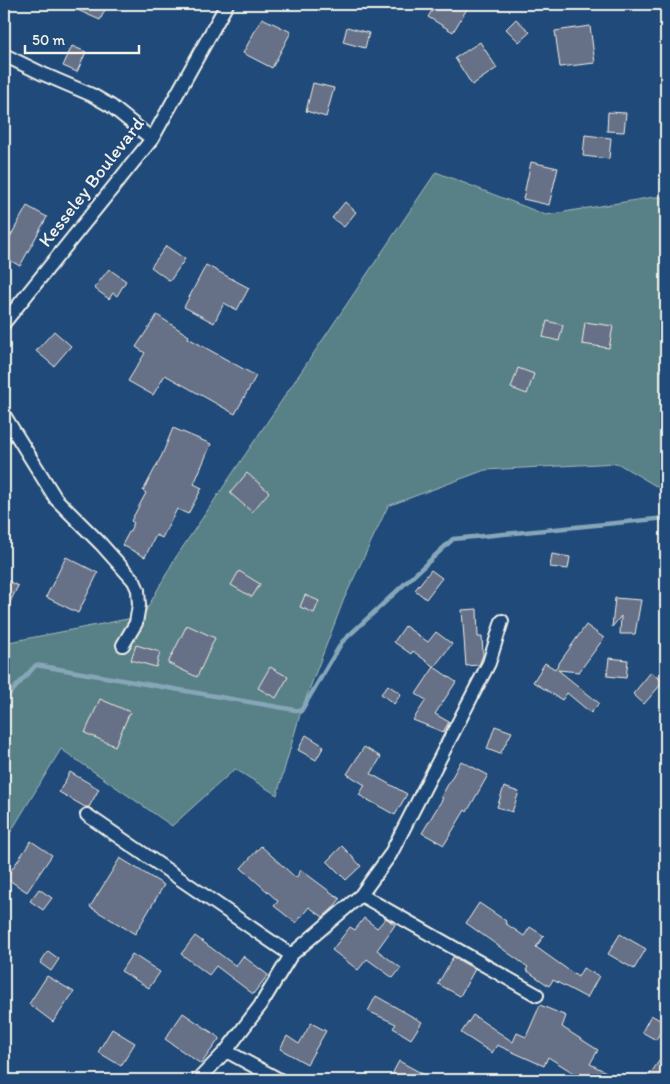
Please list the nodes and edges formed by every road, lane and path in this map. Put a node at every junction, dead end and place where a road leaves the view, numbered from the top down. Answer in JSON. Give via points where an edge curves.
{"nodes":[{"id":1,"x":226,"y":4,"type":"edge"},
{"id":2,"x":4,"y":55,"type":"edge"},
{"id":3,"x":152,"y":138,"type":"junction"},
{"id":4,"x":4,"y":323,"type":"edge"},
{"id":5,"x":4,"y":415,"type":"edge"},
{"id":6,"x":502,"y":620,"type":"dead end"},
{"id":7,"x":122,"y":645,"type":"dead end"},
{"id":8,"x":87,"y":815,"type":"dead end"},
{"id":9,"x":361,"y":895,"type":"junction"},
{"id":10,"x":291,"y":955,"type":"junction"},
{"id":11,"x":537,"y":995,"type":"dead end"},
{"id":12,"x":226,"y":1051,"type":"junction"},
{"id":13,"x":198,"y":1080,"type":"edge"},
{"id":14,"x":280,"y":1080,"type":"edge"}],
"edges":[{"from":1,"to":3,"type":"street","name":"Kesseley Boulevard"},
{"from":2,"to":3,"type":"street","via":[[92,95]]},
{"from":3,"to":4,"type":"street","name":"Kesseley Boulevard"},
{"from":5,"to":7,"type":"street","via":[[56,499],[134,581],[139,604],[136,623]]},
{"from":6,"to":9,"type":"street","via":[[489,663],[390,855]]},
{"from":8,"to":10,"type":"street"},
{"from":9,"to":10,"type":"street"},
{"from":9,"to":11,"type":"street"},
{"from":10,"to":12,"type":"street","via":[[260,1006]]},
{"from":12,"to":13,"type":"street"},
{"from":12,"to":14,"type":"street"}]}
